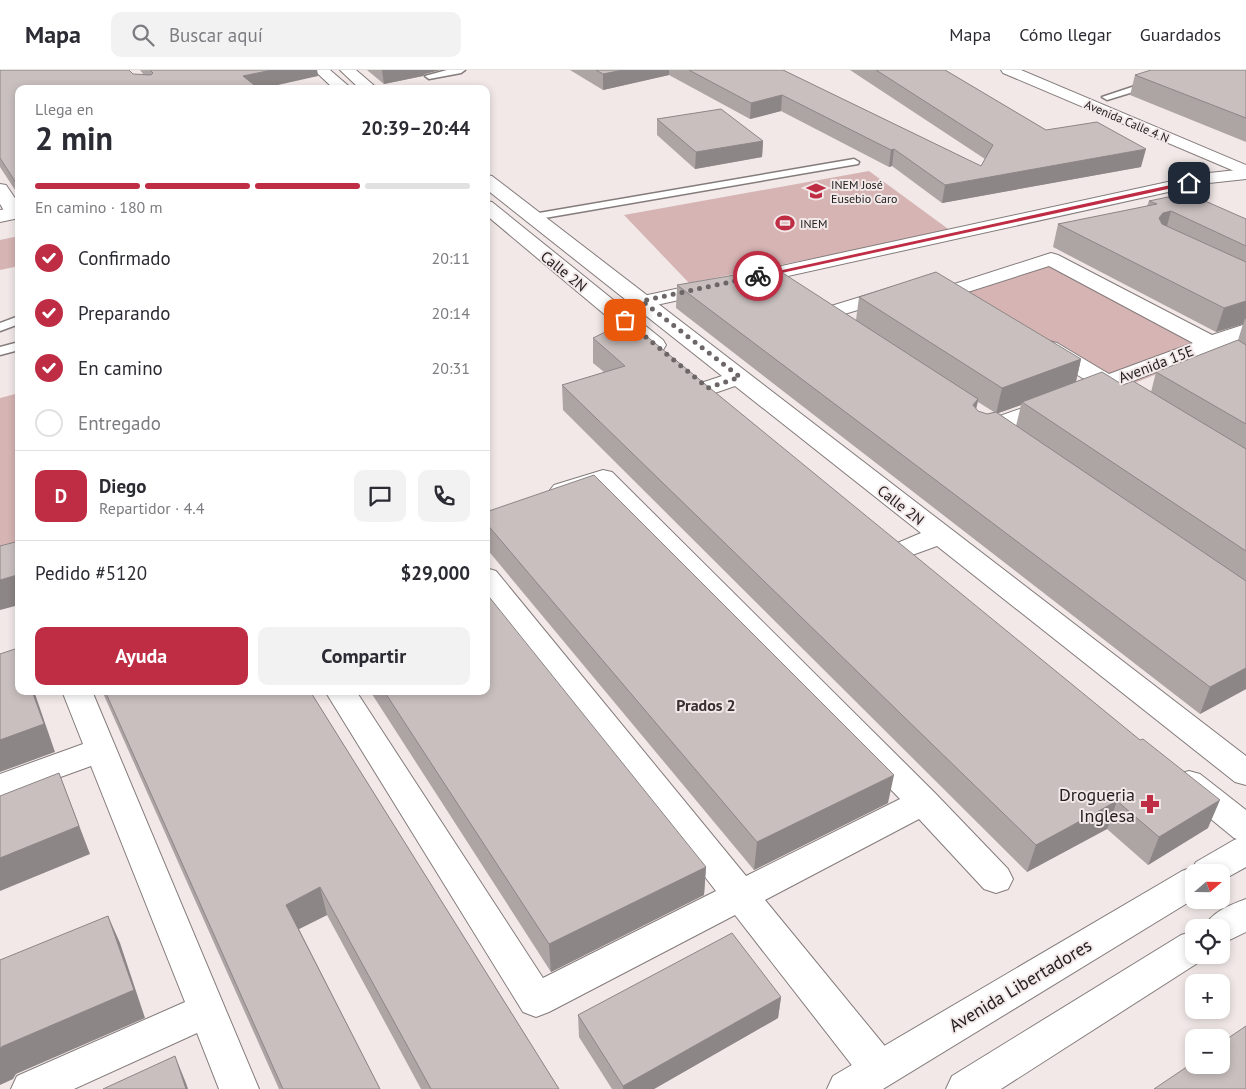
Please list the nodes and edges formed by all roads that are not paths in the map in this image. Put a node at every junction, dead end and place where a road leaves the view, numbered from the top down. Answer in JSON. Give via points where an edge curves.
{"nodes":[{"id":1,"x":321,"y":70,"type":"edge"},
{"id":2,"x":347,"y":70,"type":"edge"},
{"id":3,"x":460,"y":70,"type":"edge"},
{"id":4,"x":1008,"y":70,"type":"edge"},
{"id":5,"x":1043,"y":70,"type":"edge"},
{"id":6,"x":429,"y":76,"type":"dead end"},
{"id":7,"x":1158,"y":82,"type":"edge"},
{"id":8,"x":339,"y":85,"type":"edge"},
{"id":9,"x":365,"y":85,"type":"edge"},
{"id":10,"x":1105,"y":96,"type":"junction"},
{"id":11,"x":1082,"y":102,"type":"junction"},
{"id":12,"x":1246,"y":155,"type":"edge"},
{"id":13,"x":854,"y":162,"type":"dead end"},
{"id":14,"x":1246,"y":173,"type":"edge"},
{"id":15,"x":490,"y":183,"type":"edge"},
{"id":16,"x":0,"y":190,"type":"edge"},
{"id":17,"x":490,"y":209,"type":"edge"},
{"id":18,"x":11,"y":213,"type":"edge"},
{"id":19,"x":533,"y":217,"type":"junction"},
{"id":20,"x":907,"y":289,"type":"edge"},
{"id":21,"x":805,"y":300,"type":"edge"},
{"id":22,"x":642,"y":301,"type":"junction"},
{"id":23,"x":977,"y":306,"type":"edge"},
{"id":24,"x":611,"y":309,"type":"junction"},
{"id":25,"x":825,"y":314,"type":"junction"},
{"id":26,"x":15,"y":321,"type":"edge"},
{"id":27,"x":0,"y":327,"type":"edge"},
{"id":28,"x":849,"y":330,"type":"edge"},
{"id":29,"x":1246,"y":330,"type":"edge"},
{"id":30,"x":1029,"y":337,"type":"edge"},
{"id":31,"x":1211,"y":342,"type":"junction"},
{"id":32,"x":15,"y":347,"type":"edge"},
{"id":33,"x":0,"y":351,"type":"edge"},
{"id":34,"x":671,"y":358,"type":"edge"},
{"id":35,"x":1246,"y":362,"type":"edge"},
{"id":36,"x":740,"y":377,"type":"junction"},
{"id":37,"x":1106,"y":382,"type":"junction"},
{"id":38,"x":731,"y":406,"type":"edge"},
{"id":39,"x":1148,"y":408,"type":"edge"},
{"id":40,"x":969,"y":409,"type":"edge"},
{"id":41,"x":988,"y":428,"type":"junction"},
{"id":42,"x":1018,"y":442,"type":"edge"},
{"id":43,"x":540,"y":498,"type":"edge"},
{"id":44,"x":940,"y":535,"type":"junction"},
{"id":45,"x":926,"y":568,"type":"edge"},
{"id":46,"x":490,"y":582,"type":"edge"},
{"id":47,"x":79,"y":695,"type":"edge"},
{"id":48,"x":343,"y":695,"type":"edge"},
{"id":49,"x":100,"y":750,"type":"junction"},
{"id":50,"x":1170,"y":767,"type":"edge"},
{"id":51,"x":1246,"y":773,"type":"edge"},
{"id":52,"x":0,"y":787,"type":"edge"},
{"id":53,"x":923,"y":802,"type":"junction"},
{"id":54,"x":1246,"y":829,"type":"edge"},
{"id":55,"x":1246,"y":850,"type":"edge"},
{"id":56,"x":1222,"y":864,"type":"edge"},
{"id":57,"x":996,"y":879,"type":"dead end"},
{"id":58,"x":1185,"y":886,"type":"edge"},
{"id":59,"x":740,"y":894,"type":"junction"},
{"id":60,"x":1246,"y":914,"type":"edge"},
{"id":61,"x":1230,"y":924,"type":"edge"},
{"id":62,"x":1185,"y":952,"type":"edge"},
{"id":63,"x":206,"y":1010,"type":"junction"},
{"id":64,"x":879,"y":1070,"type":"junction"},
{"id":65,"x":31,"y":1089,"type":"edge"},
{"id":66,"x":239,"y":1089,"type":"edge"},
{"id":67,"x":847,"y":1089,"type":"edge"},
{"id":68,"x":966,"y":1089,"type":"edge"}],
"edges":[{"from":1,"to":8,"type":"street"},
{"from":2,"to":9,"type":"street"},
{"from":3,"to":6,"type":"lane"},
{"from":4,"to":11,"type":"street","name":"Avenida Calle 4 N"},
{"from":5,"to":10,"type":"street","name":"Avenida Calle 4 N"},
{"from":7,"to":10,"type":"lane"},
{"from":10,"to":11,"type":"street"},
{"from":10,"to":12,"type":"street","name":"Avenida Calle 4 N"},
{"from":11,"to":14,"type":"street","name":"Avenida Calle 4 N"},
{"from":13,"to":19,"type":"lane"},
{"from":14,"to":22,"type":"street","via":[[1209,178]]},
{"from":15,"to":19,"type":"street","name":"Calle 2N"},
{"from":16,"to":18,"type":"street"},
{"from":17,"to":24,"type":"street","name":"Calle 2N"},
{"from":19,"to":22,"type":"street","name":"Calle 2N"},
{"from":20,"to":25,"type":"street"},
{"from":21,"to":25,"type":"street"},
{"from":22,"to":24,"type":"street"},
{"from":22,"to":36,"type":"street","name":"Calle 2N"},
{"from":23,"to":31,"type":"street","via":[[943,286],[1051,259]]},
{"from":24,"to":34,"type":"street","name":"Calle 2N"},
{"from":25,"to":28,"type":"street"},
{"from":26,"to":27,"type":"lane"},
{"from":29,"to":31,"type":"street","name":"Avenida 15E"},
{"from":30,"to":37,"type":"street"},
{"from":31,"to":35,"type":"street"},
{"from":31,"to":37,"type":"street","name":"Avenida 15E","via":[[1174,359]]},
{"from":32,"to":33,"type":"lane"},
{"from":36,"to":38,"type":"street","via":[[701,382]]},
{"from":36,"to":44,"type":"street","name":"Calle 2N"},
{"from":37,"to":39,"type":"street"},
{"from":37,"to":41,"type":"street","name":"Avenida 15E"},
{"from":40,"to":41,"type":"street"},
{"from":41,"to":42,"type":"street"},
{"from":43,"to":53,"type":"street","via":[[603,477]]},
{"from":44,"to":45,"type":"street","via":[[896,543]]},
{"from":44,"to":51,"type":"street","name":"Calle 2N"},
{"from":46,"to":59,"type":"street"},
{"from":47,"to":49,"type":"street"},
{"from":48,"to":59,"type":"street","via":[[536,1000]]},
{"from":49,"to":52,"type":"street"},
{"from":49,"to":63,"type":"street"},
{"from":50,"to":54,"type":"street"},
{"from":53,"to":57,"type":"street"},
{"from":53,"to":59,"type":"street"},
{"from":55,"to":56,"type":"street"},
{"from":58,"to":64,"type":"street","name":"Avenida Libertadores"},
{"from":59,"to":64,"type":"street"},
{"from":60,"to":61,"type":"street"},
{"from":62,"to":68,"type":"street"},
{"from":63,"to":65,"type":"street"},
{"from":63,"to":66,"type":"street"},
{"from":64,"to":67,"type":"street","name":"Avenida Libertadores"}]}
